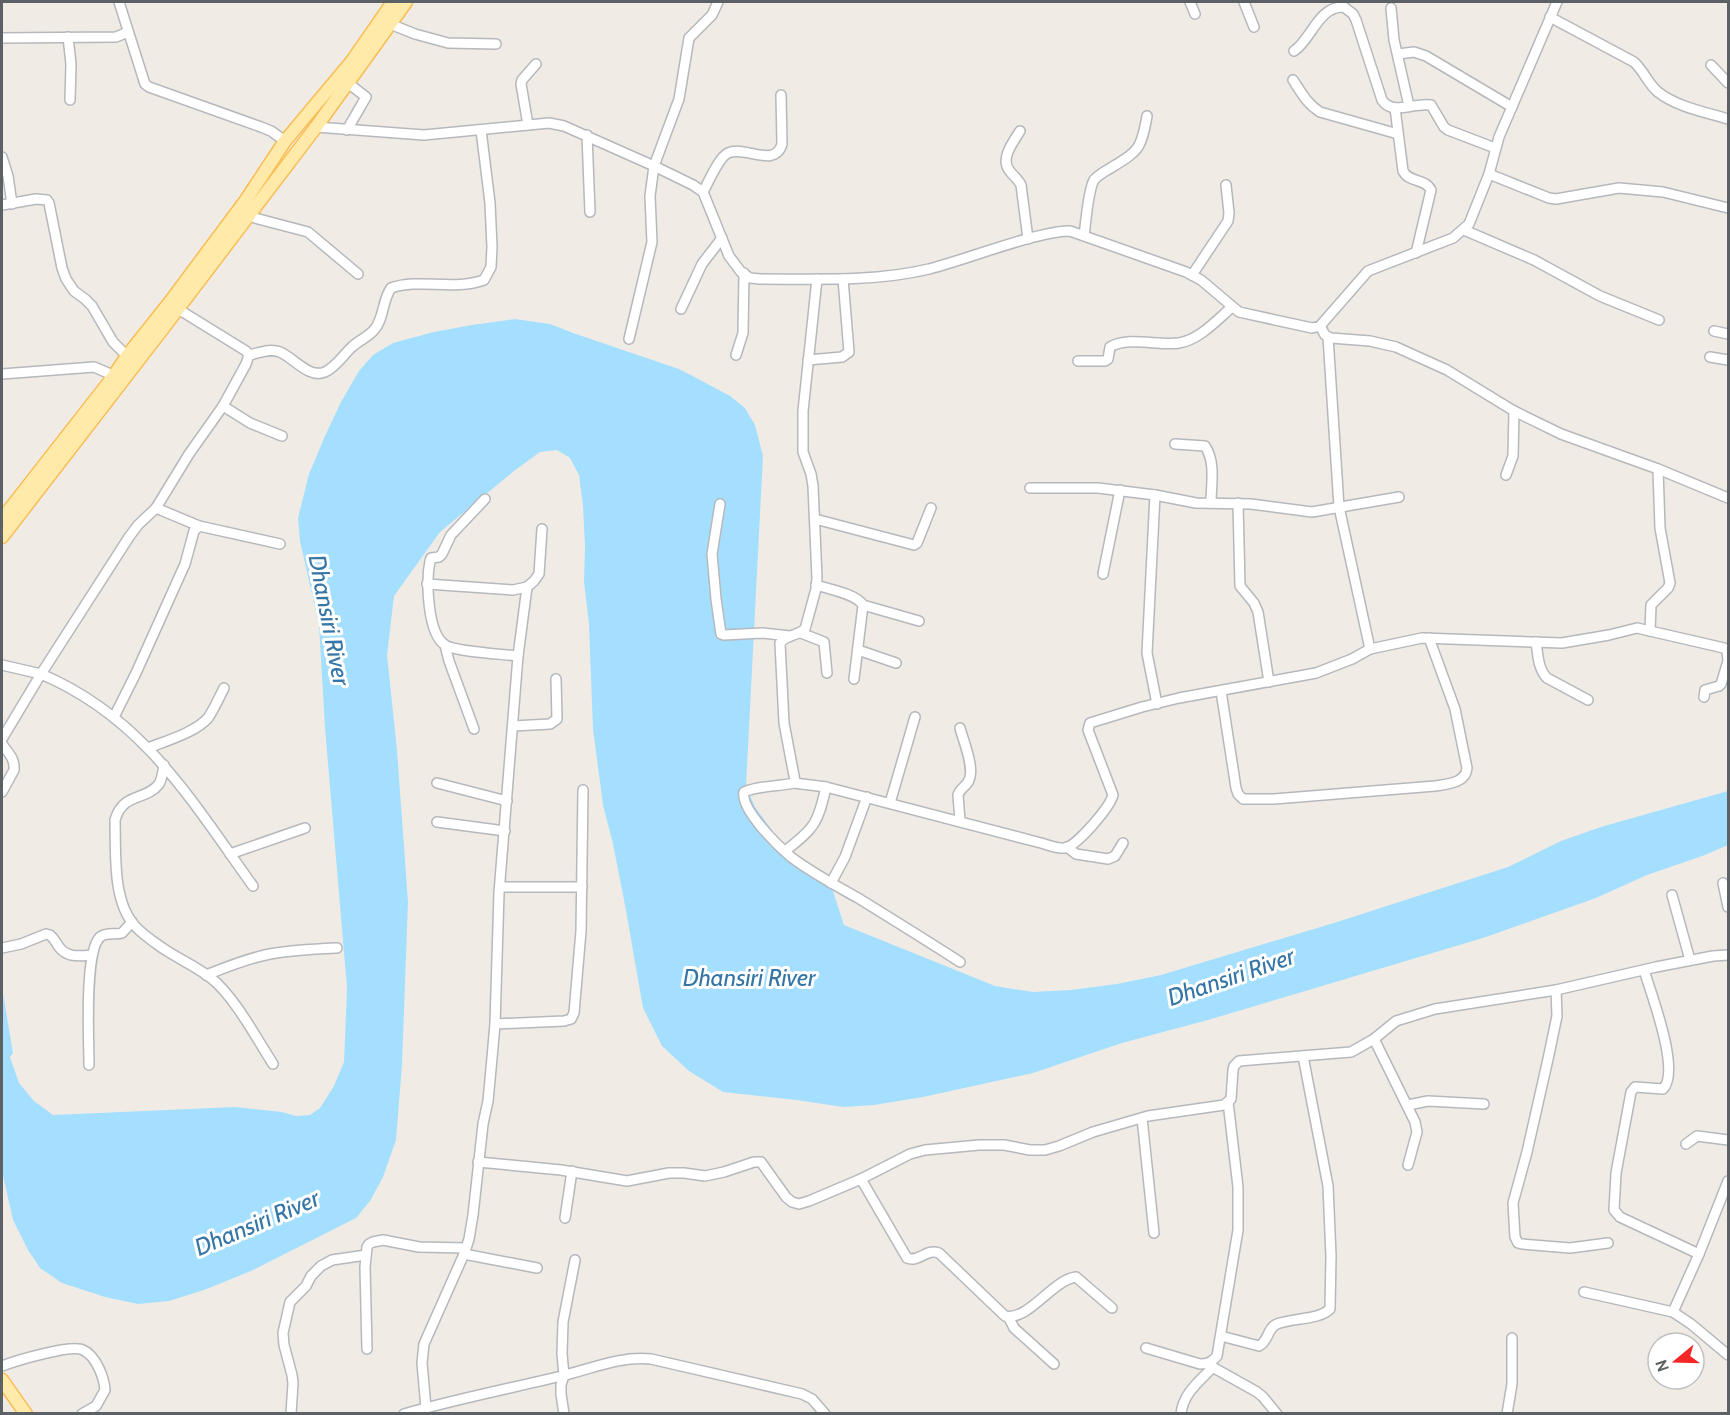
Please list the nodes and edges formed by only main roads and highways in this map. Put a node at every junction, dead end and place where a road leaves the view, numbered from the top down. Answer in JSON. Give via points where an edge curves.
{"nodes":[{"id":1,"x":393,"y":2,"type":"edge"},
{"id":2,"x":406,"y":2,"type":"edge"},
{"id":3,"x":2,"y":519,"type":"edge"},
{"id":4,"x":2,"y":537,"type":"edge"},
{"id":5,"x":2,"y":1380,"type":"edge"},
{"id":6,"x":26,"y":1413,"type":"edge"}],
"edges":[{"from":1,"to":3,"type":"main road"},
{"from":2,"to":4,"type":"main road","via":[[316,127]]},
{"from":5,"to":6,"type":"main road"}]}
